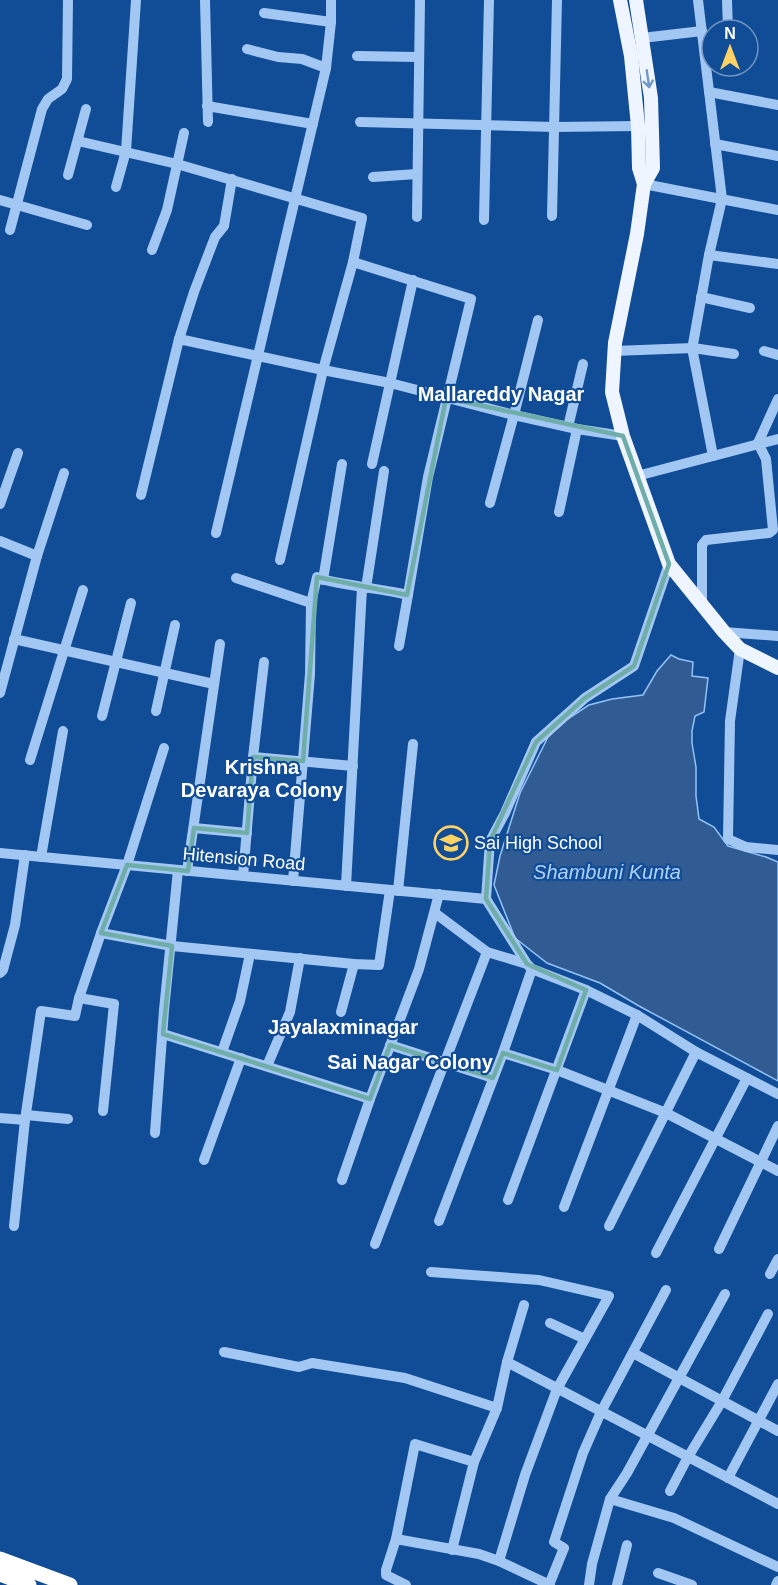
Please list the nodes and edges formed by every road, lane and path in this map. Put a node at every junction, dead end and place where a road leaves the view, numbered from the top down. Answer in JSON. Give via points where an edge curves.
{"nodes":[{"id":1,"x":68,"y":0,"type":"edge"},
{"id":2,"x":136,"y":0,"type":"edge"},
{"id":3,"x":205,"y":0,"type":"edge"},
{"id":4,"x":332,"y":0,"type":"edge"},
{"id":5,"x":420,"y":0,"type":"edge"},
{"id":6,"x":489,"y":0,"type":"edge"},
{"id":7,"x":557,"y":0,"type":"edge"},
{"id":8,"x":620,"y":0,"type":"edge"},
{"id":9,"x":636,"y":0,"type":"edge"},
{"id":10,"x":698,"y":0,"type":"edge"},
{"id":11,"x":728,"y":0,"type":"edge"},
{"id":12,"x":264,"y":13,"type":"dead end"},
{"id":13,"x":702,"y":18,"type":"edge"},
{"id":14,"x":728,"y":18,"type":"edge"},
{"id":15,"x":331,"y":22,"type":"junction"},
{"id":16,"x":700,"y":33,"type":"edge"},
{"id":17,"x":642,"y":38,"type":"junction"},
{"id":18,"x":247,"y":49,"type":"dead end"},
{"id":19,"x":357,"y":56,"type":"dead end"},
{"id":20,"x":419,"y":57,"type":"junction"},
{"id":21,"x":326,"y":68,"type":"junction"},
{"id":22,"x":708,"y":78,"type":"edge"},
{"id":23,"x":709,"y":92,"type":"junction"},
{"id":24,"x":778,"y":105,"type":"edge"},
{"id":25,"x":207,"y":106,"type":"junction"},
{"id":26,"x":86,"y":109,"type":"dead end"},
{"id":27,"x":208,"y":122,"type":"dead end"},
{"id":28,"x":360,"y":122,"type":"dead end"},
{"id":29,"x":418,"y":123,"type":"junction"},
{"id":30,"x":313,"y":124,"type":"junction"},
{"id":31,"x":486,"y":125,"type":"junction"},
{"id":32,"x":638,"y":126,"type":"junction"},
{"id":33,"x":554,"y":127,"type":"junction"},
{"id":34,"x":184,"y":133,"type":"dead end"},
{"id":35,"x":78,"y":141,"type":"junction"},
{"id":36,"x":715,"y":144,"type":"junction"},
{"id":37,"x":126,"y":151,"type":"junction"},
{"id":38,"x":778,"y":156,"type":"edge"},
{"id":39,"x":177,"y":164,"type":"junction"},
{"id":40,"x":417,"y":174,"type":"junction"},
{"id":41,"x":68,"y":176,"type":"dead end"},
{"id":42,"x":373,"y":177,"type":"dead end"},
{"id":43,"x":232,"y":179,"type":"junction"},
{"id":44,"x":644,"y":184,"type":"junction"},
{"id":45,"x":116,"y":187,"type":"dead end"},
{"id":46,"x":296,"y":198,"type":"junction"},
{"id":47,"x":722,"y":199,"type":"junction"},
{"id":48,"x":0,"y":200,"type":"edge"},
{"id":49,"x":17,"y":206,"type":"junction"},
{"id":50,"x":778,"y":210,"type":"edge"},
{"id":51,"x":552,"y":216,"type":"dead end"},
{"id":52,"x":417,"y":217,"type":"dead end"},
{"id":53,"x":484,"y":220,"type":"dead end"},
{"id":54,"x":87,"y":225,"type":"dead end"},
{"id":55,"x":10,"y":230,"type":"dead end"},
{"id":56,"x":152,"y":250,"type":"dead end"},
{"id":57,"x":709,"y":255,"type":"junction"},
{"id":58,"x":353,"y":262,"type":"junction"},
{"id":59,"x":778,"y":264,"type":"edge"},
{"id":60,"x":413,"y":280,"type":"junction"},
{"id":61,"x":701,"y":297,"type":"junction"},
{"id":62,"x":750,"y":308,"type":"dead end"},
{"id":63,"x":538,"y":320,"type":"dead end"},
{"id":64,"x":179,"y":339,"type":"junction"},
{"id":65,"x":693,"y":348,"type":"junction"},
{"id":66,"x":615,"y":351,"type":"junction"},
{"id":67,"x":764,"y":351,"type":"dead end"},
{"id":68,"x":734,"y":354,"type":"dead end"},
{"id":69,"x":259,"y":356,"type":"junction"},
{"id":70,"x":778,"y":356,"type":"edge"},
{"id":71,"x":583,"y":364,"type":"dead end"},
{"id":72,"x":322,"y":370,"type":"junction"},
{"id":73,"x":390,"y":383,"type":"junction"},
{"id":74,"x":446,"y":398,"type":"junction"},
{"id":75,"x":778,"y":399,"type":"edge"},
{"id":76,"x":514,"y":415,"type":"junction"},
{"id":77,"x":573,"y":428,"type":"junction"},
{"id":78,"x":624,"y":436,"type":"junction"},
{"id":79,"x":778,"y":439,"type":"edge"},
{"id":80,"x":758,"y":443,"type":"junction"},
{"id":81,"x":18,"y":453,"type":"dead end"},
{"id":82,"x":713,"y":456,"type":"junction"},
{"id":83,"x":342,"y":464,"type":"dead end"},
{"id":84,"x":372,"y":464,"type":"dead end"},
{"id":85,"x":384,"y":471,"type":"dead end"},
{"id":86,"x":64,"y":473,"type":"dead end"},
{"id":87,"x":637,"y":476,"type":"junction"},
{"id":88,"x":141,"y":495,"type":"dead end"},
{"id":89,"x":490,"y":503,"type":"dead end"},
{"id":90,"x":0,"y":504,"type":"edge"},
{"id":91,"x":559,"y":512,"type":"dead end"},
{"id":92,"x":216,"y":533,"type":"dead end"},
{"id":93,"x":0,"y":540,"type":"edge"},
{"id":94,"x":37,"y":556,"type":"junction"},
{"id":95,"x":280,"y":560,"type":"dead end"},
{"id":96,"x":669,"y":564,"type":"junction"},
{"id":97,"x":236,"y":578,"type":"dead end"},
{"id":98,"x":323,"y":580,"type":"junction"},
{"id":99,"x":364,"y":588,"type":"junction"},
{"id":100,"x":82,"y":590,"type":"dead end"},
{"id":101,"x":408,"y":595,"type":"junction"},
{"id":102,"x":131,"y":603,"type":"dead end"},
{"id":103,"x":311,"y":603,"type":"junction"},
{"id":104,"x":702,"y":605,"type":"junction"},
{"id":105,"x":175,"y":625,"type":"dead end"},
{"id":106,"x":724,"y":632,"type":"junction"},
{"id":107,"x":778,"y":636,"type":"edge"},
{"id":108,"x":14,"y":639,"type":"junction"},
{"id":109,"x":220,"y":645,"type":"dead end"},
{"id":110,"x":399,"y":646,"type":"dead end"},
{"id":111,"x":740,"y":649,"type":"junction"},
{"id":112,"x":65,"y":650,"type":"junction"},
{"id":113,"x":116,"y":662,"type":"junction"},
{"id":114,"x":264,"y":662,"type":"dead end"},
{"id":115,"x":778,"y":668,"type":"edge"},
{"id":116,"x":165,"y":673,"type":"junction"},
{"id":117,"x":214,"y":684,"type":"junction"},
{"id":118,"x":0,"y":693,"type":"edge"},
{"id":119,"x":156,"y":711,"type":"dead end"},
{"id":120,"x":102,"y":716,"type":"dead end"},
{"id":121,"x":63,"y":731,"type":"dead end"},
{"id":122,"x":413,"y":744,"type":"dead end"},
{"id":123,"x":164,"y":748,"type":"dead end"},
{"id":124,"x":253,"y":757,"type":"junction"},
{"id":125,"x":30,"y":760,"type":"dead end"},
{"id":126,"x":303,"y":761,"type":"junction"},
{"id":127,"x":353,"y":766,"type":"junction"},
{"id":128,"x":194,"y":828,"type":"junction"},
{"id":129,"x":247,"y":832,"type":"junction"},
{"id":130,"x":778,"y":850,"type":"edge"},
{"id":131,"x":0,"y":853,"type":"edge"},
{"id":132,"x":25,"y":855,"type":"junction"},
{"id":133,"x":41,"y":857,"type":"junction"},
{"id":134,"x":127,"y":865,"type":"junction"},
{"id":135,"x":183,"y":870,"type":"junction"},
{"id":136,"x":243,"y":876,"type":"junction"},
{"id":137,"x":293,"y":881,"type":"junction"},
{"id":138,"x":346,"y":886,"type":"junction"},
{"id":139,"x":394,"y":890,"type":"junction"},
{"id":140,"x":439,"y":894,"type":"junction"},
{"id":141,"x":486,"y":899,"type":"junction"},
{"id":142,"x":435,"y":913,"type":"junction"},
{"id":143,"x":101,"y":933,"type":"junction"},
{"id":144,"x":172,"y":946,"type":"junction"},
{"id":145,"x":487,"y":952,"type":"junction"},
{"id":146,"x":250,"y":954,"type":"junction"},
{"id":147,"x":300,"y":958,"type":"junction"},
{"id":148,"x":354,"y":964,"type":"junction"},
{"id":149,"x":530,"y":967,"type":"junction"},
{"id":150,"x":0,"y":974,"type":"edge"},
{"id":151,"x":586,"y":990,"type":"junction"},
{"id":152,"x":79,"y":998,"type":"junction"},
{"id":153,"x":341,"y":1012,"type":"dead end"},
{"id":154,"x":637,"y":1016,"type":"junction"},
{"id":155,"x":163,"y":1034,"type":"junction"},
{"id":156,"x":390,"y":1045,"type":"junction"},
{"id":157,"x":222,"y":1052,"type":"junction"},
{"id":158,"x":696,"y":1052,"type":"junction"},
{"id":159,"x":503,"y":1053,"type":"junction"},
{"id":160,"x":241,"y":1058,"type":"junction"},
{"id":161,"x":445,"y":1063,"type":"junction"},
{"id":162,"x":267,"y":1066,"type":"junction"},
{"id":163,"x":557,"y":1071,"type":"junction"},
{"id":164,"x":493,"y":1078,"type":"junction"},
{"id":165,"x":747,"y":1078,"type":"junction"},
{"id":166,"x":609,"y":1090,"type":"junction"},
{"id":167,"x":778,"y":1094,"type":"edge"},
{"id":168,"x":370,"y":1099,"type":"junction"},
{"id":169,"x":103,"y":1111,"type":"dead end"},
{"id":170,"x":666,"y":1113,"type":"junction"},
{"id":171,"x":0,"y":1118,"type":"edge"},
{"id":172,"x":25,"y":1118,"type":"junction"},
{"id":173,"x":68,"y":1119,"type":"dead end"},
{"id":174,"x":778,"y":1126,"type":"edge"},
{"id":175,"x":154,"y":1133,"type":"dead end"},
{"id":176,"x":716,"y":1138,"type":"junction"},
{"id":177,"x":204,"y":1160,"type":"dead end"},
{"id":178,"x":762,"y":1162,"type":"junction"},
{"id":179,"x":778,"y":1171,"type":"edge"},
{"id":180,"x":342,"y":1180,"type":"dead end"},
{"id":181,"x":508,"y":1200,"type":"dead end"},
{"id":182,"x":564,"y":1207,"type":"dead end"},
{"id":183,"x":440,"y":1221,"type":"dead end"},
{"id":184,"x":15,"y":1226,"type":"dead end"},
{"id":185,"x":609,"y":1226,"type":"dead end"},
{"id":186,"x":375,"y":1244,"type":"dead end"},
{"id":187,"x":719,"y":1249,"type":"dead end"},
{"id":188,"x":656,"y":1253,"type":"dead end"},
{"id":189,"x":778,"y":1259,"type":"edge"},
{"id":190,"x":431,"y":1272,"type":"dead end"},
{"id":191,"x":770,"y":1274,"type":"dead end"},
{"id":192,"x":666,"y":1290,"type":"dead end"},
{"id":193,"x":725,"y":1294,"type":"dead end"},
{"id":194,"x":524,"y":1305,"type":"dead end"},
{"id":195,"x":768,"y":1314,"type":"dead end"},
{"id":196,"x":550,"y":1323,"type":"dead end"},
{"id":197,"x":585,"y":1339,"type":"junction"},
{"id":198,"x":224,"y":1352,"type":"dead end"},
{"id":199,"x":633,"y":1353,"type":"junction"},
{"id":200,"x":507,"y":1362,"type":"junction"},
{"id":201,"x":679,"y":1377,"type":"junction"},
{"id":202,"x":778,"y":1384,"type":"edge"},
{"id":203,"x":557,"y":1389,"type":"junction"},
{"id":204,"x":722,"y":1401,"type":"junction"},
{"id":205,"x":497,"y":1408,"type":"junction"},
{"id":206,"x":601,"y":1412,"type":"junction"},
{"id":207,"x":759,"y":1421,"type":"junction"},
{"id":208,"x":778,"y":1431,"type":"edge"},
{"id":209,"x":647,"y":1436,"type":"junction"},
{"id":210,"x":688,"y":1457,"type":"junction"},
{"id":211,"x":474,"y":1462,"type":"junction"},
{"id":212,"x":728,"y":1478,"type":"junction"},
{"id":213,"x":670,"y":1491,"type":"dead end"},
{"id":214,"x":610,"y":1499,"type":"junction"},
{"id":215,"x":778,"y":1504,"type":"edge"},
{"id":216,"x":396,"y":1539,"type":"junction"},
{"id":217,"x":627,"y":1545,"type":"dead end"},
{"id":218,"x":452,"y":1550,"type":"junction"},
{"id":219,"x":0,"y":1559,"type":"edge"},
{"id":220,"x":499,"y":1560,"type":"junction"},
{"id":221,"x":778,"y":1567,"type":"edge"},
{"id":222,"x":658,"y":1573,"type":"dead end"},
{"id":223,"x":0,"y":1574,"type":"edge"},
{"id":224,"x":778,"y":1581,"type":"edge"},
{"id":225,"x":29,"y":1585,"type":"edge"},
{"id":226,"x":70,"y":1585,"type":"edge"},
{"id":227,"x":406,"y":1585,"type":"edge"},
{"id":228,"x":550,"y":1585,"type":"edge"},
{"id":229,"x":589,"y":1585,"type":"edge"},
{"id":230,"x":617,"y":1585,"type":"edge"},
{"id":231,"x":692,"y":1585,"type":"edge"},
{"id":232,"x":776,"y":1585,"type":"edge"}],
"edges":[{"from":1,"to":49,"type":"street","via":[[67,79],[42,109]]},
{"from":2,"to":37,"type":"street"},
{"from":3,"to":25,"type":"street"},
{"from":4,"to":15,"type":"street"},
{"from":5,"to":20,"type":"street"},
{"from":6,"to":31,"type":"street"},
{"from":7,"to":33,"type":"street"},
{"from":8,"to":32,"type":"main road"},
{"from":9,"to":17,"type":"main road"},
{"from":10,"to":13,"type":"street"},
{"from":11,"to":14,"type":"street"},
{"from":12,"to":15,"type":"street"},
{"from":15,"to":21,"type":"street"},
{"from":16,"to":17,"type":"street"},
{"from":17,"to":44,"type":"main road","one_way":true,"via":[[651,98],[653,168]]},
{"from":18,"to":21,"type":"street","via":[[302,59]]},
{"from":19,"to":20,"type":"street"},
{"from":20,"to":29,"type":"street"},
{"from":21,"to":30,"type":"street"},
{"from":22,"to":23,"type":"street"},
{"from":23,"to":24,"type":"street"},
{"from":23,"to":36,"type":"street"},
{"from":25,"to":27,"type":"street"},
{"from":25,"to":30,"type":"street"},
{"from":26,"to":35,"type":"street"},
{"from":28,"to":29,"type":"street"},
{"from":29,"to":31,"type":"street"},
{"from":29,"to":40,"type":"street"},
{"from":30,"to":46,"type":"street"},
{"from":31,"to":33,"type":"street"},
{"from":31,"to":53,"type":"street"},
{"from":32,"to":33,"type":"street"},
{"from":32,"to":44,"type":"main road","via":[[639,168]]},
{"from":33,"to":51,"type":"street"},
{"from":34,"to":39,"type":"street"},
{"from":35,"to":37,"type":"street"},
{"from":35,"to":41,"type":"street"},
{"from":36,"to":38,"type":"street"},
{"from":36,"to":47,"type":"street"},
{"from":37,"to":39,"type":"street"},
{"from":37,"to":45,"type":"street"},
{"from":39,"to":43,"type":"street"},
{"from":39,"to":56,"type":"street","via":[[167,210]]},
{"from":40,"to":42,"type":"street"},
{"from":40,"to":52,"type":"street"},
{"from":43,"to":46,"type":"street"},
{"from":43,"to":64,"type":"street","via":[[224,226],[215,237]]},
{"from":44,"to":47,"type":"street"},
{"from":44,"to":66,"type":"main road"},
{"from":46,"to":58,"type":"street","via":[[362,218]]},
{"from":46,"to":69,"type":"street"},
{"from":47,"to":50,"type":"street"},
{"from":47,"to":57,"type":"street"},
{"from":48,"to":49,"type":"street"},
{"from":49,"to":54,"type":"street"},
{"from":49,"to":55,"type":"street"},
{"from":57,"to":59,"type":"street"},
{"from":57,"to":61,"type":"street"},
{"from":58,"to":60,"type":"street"},
{"from":58,"to":72,"type":"street"},
{"from":60,"to":73,"type":"street"},
{"from":60,"to":74,"type":"street","via":[[471,299]]},
{"from":61,"to":62,"type":"street"},
{"from":61,"to":65,"type":"street"},
{"from":63,"to":76,"type":"street"},
{"from":64,"to":69,"type":"street"},
{"from":64,"to":88,"type":"street"},
{"from":65,"to":66,"type":"street"},
{"from":65,"to":68,"type":"street"},
{"from":65,"to":82,"type":"street"},
{"from":66,"to":78,"type":"main road","via":[[612,392]]},
{"from":67,"to":70,"type":"street"},
{"from":69,"to":72,"type":"street"},
{"from":69,"to":92,"type":"street"},
{"from":71,"to":77,"type":"street"},
{"from":72,"to":73,"type":"street"},
{"from":72,"to":95,"type":"street"},
{"from":73,"to":74,"type":"street"},
{"from":73,"to":84,"type":"street"},
{"from":74,"to":76,"type":"street"},
{"from":74,"to":101,"type":"street"},
{"from":75,"to":80,"type":"street"},
{"from":76,"to":77,"type":"street"},
{"from":76,"to":89,"type":"street"},
{"from":77,"to":78,"type":"street"},
{"from":77,"to":91,"type":"street"},
{"from":78,"to":87,"type":"main road"},
{"from":79,"to":80,"type":"street"},
{"from":80,"to":82,"type":"street"},
{"from":80,"to":104,"type":"street","via":[[766,459],[773,530],[769,534],[706,540],[702,545]]},
{"from":81,"to":90,"type":"street"},
{"from":82,"to":87,"type":"street"},
{"from":83,"to":98,"type":"street"},
{"from":85,"to":99,"type":"street"},
{"from":86,"to":94,"type":"street"},
{"from":87,"to":96,"type":"main road"},
{"from":93,"to":94,"type":"street"},
{"from":94,"to":108,"type":"street"},
{"from":96,"to":104,"type":"main road"},
{"from":96,"to":141,"type":"street","via":[[634,666],[585,698],[536,742],[490,841]]},
{"from":97,"to":103,"type":"street"},
{"from":98,"to":99,"type":"street"},
{"from":98,"to":103,"type":"street","via":[[316,577]]},
{"from":99,"to":101,"type":"street"},
{"from":99,"to":127,"type":"street"},
{"from":100,"to":112,"type":"street"},
{"from":101,"to":110,"type":"street"},
{"from":102,"to":113,"type":"street"},
{"from":103,"to":126,"type":"street"},
{"from":104,"to":106,"type":"main road"},
{"from":105,"to":116,"type":"street"},
{"from":106,"to":107,"type":"street"},
{"from":106,"to":111,"type":"main road"},
{"from":108,"to":112,"type":"street"},
{"from":108,"to":118,"type":"street"},
{"from":109,"to":117,"type":"street"},
{"from":111,"to":115,"type":"main road"},
{"from":111,"to":130,"type":"street","via":[[730,721],[728,839],[746,847]]},
{"from":112,"to":113,"type":"street"},
{"from":112,"to":125,"type":"street"},
{"from":113,"to":116,"type":"street"},
{"from":113,"to":120,"type":"street"},
{"from":114,"to":124,"type":"street"},
{"from":116,"to":117,"type":"street"},
{"from":116,"to":119,"type":"street"},
{"from":117,"to":128,"type":"street"},
{"from":121,"to":133,"type":"street"},
{"from":122,"to":139,"type":"street"},
{"from":123,"to":134,"type":"street"},
{"from":124,"to":126,"type":"street"},
{"from":124,"to":129,"type":"street"},
{"from":126,"to":127,"type":"street"},
{"from":126,"to":137,"type":"street"},
{"from":127,"to":138,"type":"street"},
{"from":128,"to":129,"type":"street"},
{"from":128,"to":135,"type":"street"},
{"from":129,"to":136,"type":"street"},
{"from":131,"to":132,"type":"street","name":"Hitension Road"},
{"from":132,"to":133,"type":"street","name":"Hitension Road"},
{"from":132,"to":150,"type":"street","via":[[15,926]]},
{"from":133,"to":134,"type":"street","name":"Hitension Road"},
{"from":134,"to":135,"type":"street","name":"Hitension Road"},
{"from":134,"to":143,"type":"street"},
{"from":135,"to":136,"type":"street","name":"Hitension Road"},
{"from":135,"to":144,"type":"street"},
{"from":136,"to":137,"type":"street","name":"Hitension Road"},
{"from":137,"to":138,"type":"street","name":"Hitension Road"},
{"from":138,"to":139,"type":"street","name":"Hitension Road"},
{"from":139,"to":140,"type":"street","name":"Hitension Road"},
{"from":139,"to":148,"type":"street","via":[[379,965]]},
{"from":140,"to":141,"type":"street","name":"Hitension Road"},
{"from":140,"to":142,"type":"street"},
{"from":141,"to":149,"type":"street"},
{"from":142,"to":145,"type":"street"},
{"from":142,"to":156,"type":"street"},
{"from":143,"to":144,"type":"street"},
{"from":143,"to":152,"type":"street"},
{"from":144,"to":146,"type":"street"},
{"from":144,"to":155,"type":"street"},
{"from":145,"to":149,"type":"street"},
{"from":145,"to":161,"type":"street"},
{"from":146,"to":147,"type":"street"},
{"from":146,"to":157,"type":"street","via":[[240,1001]]},
{"from":147,"to":148,"type":"street"},
{"from":147,"to":162,"type":"street","via":[[290,1012]]},
{"from":148,"to":153,"type":"street"},
{"from":149,"to":151,"type":"street"},
{"from":149,"to":159,"type":"street"},
{"from":151,"to":154,"type":"street"},
{"from":151,"to":163,"type":"street"},
{"from":152,"to":169,"type":"street","via":[[114,1004]]},
{"from":152,"to":172,"type":"street","via":[[75,1016],[41,1011]]},
{"from":154,"to":158,"type":"street"},
{"from":154,"to":166,"type":"street"},
{"from":155,"to":157,"type":"street"},
{"from":155,"to":175,"type":"street"},
{"from":156,"to":161,"type":"street"},
{"from":156,"to":168,"type":"street"},
{"from":157,"to":160,"type":"street"},
{"from":158,"to":165,"type":"street"},
{"from":158,"to":170,"type":"street"},
{"from":159,"to":163,"type":"street"},
{"from":159,"to":164,"type":"street"},
{"from":160,"to":162,"type":"street"},
{"from":160,"to":177,"type":"street"},
{"from":161,"to":164,"type":"street"},
{"from":161,"to":186,"type":"street"},
{"from":162,"to":168,"type":"street"},
{"from":163,"to":166,"type":"street"},
{"from":163,"to":181,"type":"street"},
{"from":164,"to":183,"type":"street"},
{"from":165,"to":167,"type":"street"},
{"from":165,"to":176,"type":"street"},
{"from":166,"to":170,"type":"street"},
{"from":166,"to":182,"type":"street"},
{"from":168,"to":180,"type":"street"},
{"from":170,"to":176,"type":"street"},
{"from":170,"to":185,"type":"street"},
{"from":171,"to":172,"type":"street"},
{"from":172,"to":173,"type":"street"},
{"from":172,"to":184,"type":"street"},
{"from":174,"to":178,"type":"street"},
{"from":176,"to":178,"type":"street"},
{"from":176,"to":188,"type":"street"},
{"from":178,"to":179,"type":"street"},
{"from":178,"to":187,"type":"street"},
{"from":189,"to":191,"type":"street"},
{"from":190,"to":197,"type":"street","via":[[539,1280],[609,1296]]},
{"from":192,"to":199,"type":"street"},
{"from":193,"to":201,"type":"street"},
{"from":194,"to":200,"type":"street"},
{"from":195,"to":204,"type":"street"},
{"from":196,"to":197,"type":"street"},
{"from":197,"to":203,"type":"street"},
{"from":198,"to":205,"type":"street","via":[[299,1367],[312,1363],[405,1378]]},
{"from":199,"to":201,"type":"street"},
{"from":199,"to":206,"type":"street"},
{"from":200,"to":203,"type":"street"},
{"from":200,"to":205,"type":"street"},
{"from":201,"to":204,"type":"street"},
{"from":201,"to":209,"type":"street"},
{"from":202,"to":207,"type":"street"},
{"from":203,"to":206,"type":"street"},
{"from":203,"to":220,"type":"street"},
{"from":204,"to":207,"type":"street"},
{"from":204,"to":210,"type":"street"},
{"from":205,"to":211,"type":"street"},
{"from":206,"to":209,"type":"street"},
{"from":206,"to":228,"type":"street","via":[[554,1542],[564,1548]]},
{"from":207,"to":208,"type":"street"},
{"from":207,"to":212,"type":"street"},
{"from":209,"to":210,"type":"street"},
{"from":209,"to":214,"type":"street"},
{"from":210,"to":212,"type":"street"},
{"from":210,"to":213,"type":"street"},
{"from":211,"to":216,"type":"street","via":[[416,1444]]},
{"from":211,"to":218,"type":"street"},
{"from":212,"to":215,"type":"street"},
{"from":214,"to":221,"type":"street","via":[[674,1518]]},
{"from":214,"to":229,"type":"street"},
{"from":216,"to":218,"type":"street"},
{"from":216,"to":227,"type":"street","via":[[386,1575]]},
{"from":217,"to":230,"type":"street"},
{"from":218,"to":220,"type":"street"},
{"from":219,"to":226,"type":"highway"},
{"from":220,"to":228,"type":"street"},
{"from":222,"to":231,"type":"street"},
{"from":223,"to":225,"type":"highway"},
{"from":224,"to":232,"type":"street"}]}
